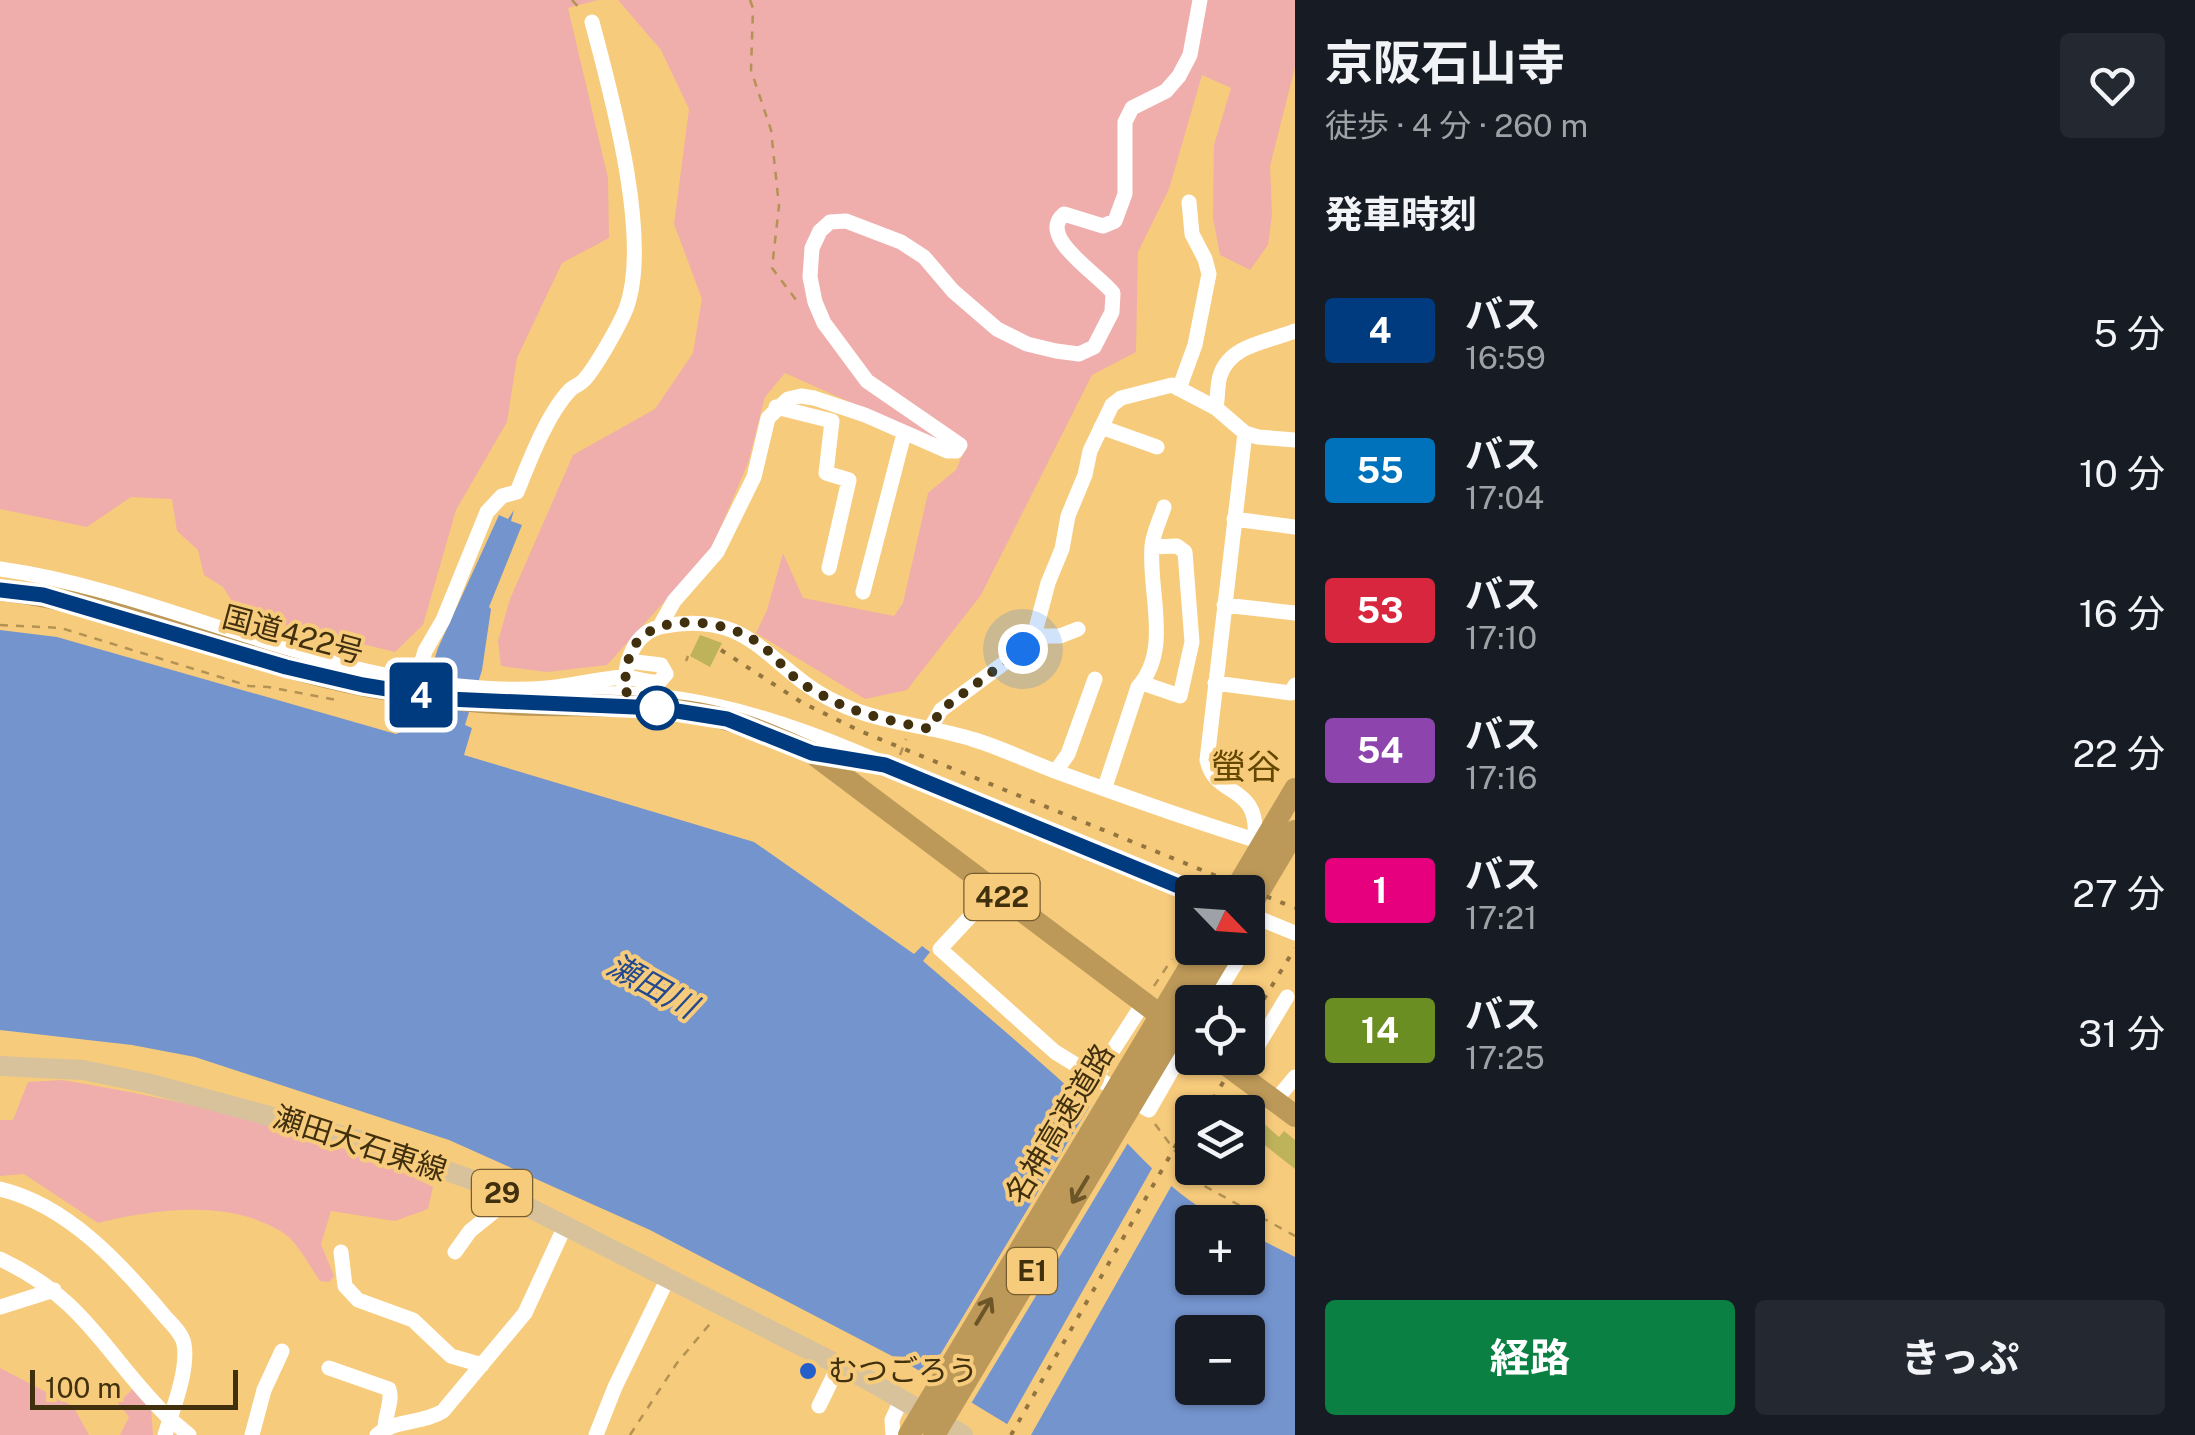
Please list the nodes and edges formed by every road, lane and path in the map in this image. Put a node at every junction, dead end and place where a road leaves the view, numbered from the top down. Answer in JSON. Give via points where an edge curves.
{"nodes":[{"id":1,"x":750,"y":0,"type":"edge"},
{"id":2,"x":757,"y":0,"type":"edge"},
{"id":3,"x":1200,"y":0,"type":"edge"},
{"id":4,"x":753,"y":8,"type":"junction"},
{"id":5,"x":592,"y":22,"type":"dead end"},
{"id":6,"x":1189,"y":202,"type":"dead end"},
{"id":7,"x":824,"y":324,"type":"junction"},
{"id":8,"x":1295,"y":331,"type":"edge"},
{"id":9,"x":1179,"y":389,"type":"junction"},
{"id":10,"x":776,"y":407,"type":"junction"},
{"id":11,"x":1216,"y":408,"type":"junction"},
{"id":12,"x":1102,"y":427,"type":"junction"},
{"id":13,"x":1245,"y":432,"type":"junction"},
{"id":14,"x":904,"y":434,"type":"junction"},
{"id":15,"x":1295,"y":440,"type":"edge"},
{"id":16,"x":1157,"y":447,"type":"dead end"},
{"id":17,"x":1164,"y":507,"type":"dead end"},
{"id":18,"x":1234,"y":518,"type":"junction"},
{"id":19,"x":1295,"y":527,"type":"edge"},
{"id":20,"x":1152,"y":546,"type":"junction"},
{"id":21,"x":830,"y":568,"type":"dead end"},
{"id":22,"x":0,"y":569,"type":"edge"},
{"id":23,"x":0,"y":590,"type":"edge"},
{"id":24,"x":863,"y":592,"type":"dead end"},
{"id":25,"x":92,"y":599,"type":"junction"},
{"id":26,"x":1224,"y":605,"type":"junction"},
{"id":27,"x":1295,"y":613,"type":"edge"},
{"id":28,"x":0,"y":624,"type":"edge"},
{"id":29,"x":660,"y":626,"type":"junction"},
{"id":30,"x":1078,"y":629,"type":"dead end"},
{"id":31,"x":1034,"y":636,"type":"junction"},
{"id":32,"x":688,"y":656,"type":"dead end"},
{"id":33,"x":686,"y":662,"type":"dead end"},
{"id":34,"x":1095,"y":679,"type":"dead end"},
{"id":35,"x":1142,"y":683,"type":"junction"},
{"id":36,"x":1215,"y":683,"type":"junction"},
{"id":37,"x":625,"y":684,"type":"junction"},
{"id":38,"x":1295,"y":685,"type":"edge"},
{"id":39,"x":415,"y":690,"type":"junction"},
{"id":40,"x":350,"y":702,"type":"dead end"},
{"id":41,"x":924,"y":728,"type":"junction"},
{"id":42,"x":812,"y":753,"type":"junction"},
{"id":43,"x":891,"y":763,"type":"junction"},
{"id":44,"x":1056,"y":771,"type":"junction"},
{"id":45,"x":1105,"y":787,"type":"junction"},
{"id":46,"x":1295,"y":789,"type":"edge"},
{"id":47,"x":1295,"y":831,"type":"edge"},
{"id":48,"x":1254,"y":840,"type":"junction"},
{"id":49,"x":1295,"y":852,"type":"edge"},
{"id":50,"x":1244,"y":875,"type":"edge"},
{"id":51,"x":1175,"y":884,"type":"edge"},
{"id":52,"x":994,"y":890,"type":"junction"},
{"id":53,"x":1265,"y":890,"type":"edge"},
{"id":54,"x":1265,"y":920,"type":"edge"},
{"id":55,"x":1295,"y":933,"type":"edge"},
{"id":56,"x":1171,"y":960,"type":"dead end"},
{"id":57,"x":1179,"y":965,"type":"edge"},
{"id":58,"x":1215,"y":965,"type":"edge"},
{"id":59,"x":1287,"y":997,"type":"dead end"},
{"id":60,"x":1144,"y":1002,"type":"junction"},
{"id":61,"x":1175,"y":1025,"type":"edge"},
{"id":62,"x":1265,"y":1033,"type":"edge"},
{"id":63,"x":1175,"y":1065,"type":"edge"},
{"id":64,"x":0,"y":1066,"type":"edge"},
{"id":65,"x":1241,"y":1075,"type":"edge"},
{"id":66,"x":1295,"y":1077,"type":"edge"},
{"id":67,"x":1095,"y":1078,"type":"junction"},
{"id":68,"x":1275,"y":1101,"type":"junction"},
{"id":69,"x":1148,"y":1110,"type":"junction"},
{"id":70,"x":1295,"y":1116,"type":"edge"},
{"id":71,"x":0,"y":1189,"type":"edge"},
{"id":72,"x":504,"y":1194,"type":"junction"},
{"id":73,"x":566,"y":1226,"type":"junction"},
{"id":74,"x":1295,"y":1236,"type":"edge"},
{"id":75,"x":341,"y":1252,"type":"dead end"},
{"id":76,"x":456,"y":1252,"type":"dead end"},
{"id":77,"x":0,"y":1259,"type":"edge"},
{"id":78,"x":668,"y":1278,"type":"junction"},
{"id":79,"x":54,"y":1290,"type":"junction"},
{"id":80,"x":722,"y":1305,"type":"junction"},
{"id":81,"x":0,"y":1307,"type":"edge"},
{"id":82,"x":282,"y":1351,"type":"dead end"},
{"id":83,"x":482,"y":1364,"type":"junction"},
{"id":84,"x":839,"y":1365,"type":"junction"},
{"id":85,"x":328,"y":1368,"type":"dead end"},
{"id":86,"x":902,"y":1398,"type":"junction"},
{"id":87,"x":819,"y":1406,"type":"dead end"},
{"id":88,"x":168,"y":1427,"type":"edge"},
{"id":89,"x":381,"y":1432,"type":"edge"},
{"id":90,"x":189,"y":1435,"type":"edge"},
{"id":91,"x":252,"y":1435,"type":"edge"},
{"id":92,"x":596,"y":1435,"type":"edge"},
{"id":93,"x":630,"y":1435,"type":"edge"},
{"id":94,"x":893,"y":1435,"type":"edge"},
{"id":95,"x":909,"y":1435,"type":"edge"},
{"id":96,"x":934,"y":1435,"type":"edge"},
{"id":97,"x":961,"y":1435,"type":"edge"}],
"edges":[{"from":1,"to":4,"type":"path"},
{"from":2,"to":4,"type":"path"},
{"from":3,"to":7,"type":"street","via":[[1179,76],[1166,91],[1132,108],[1125,122],[1125,194],[1115,221],[1103,226],[1064,214],[1057,220],[1060,242],[1112,292],[1112,312],[1094,347],[1079,354],[1027,344],[997,329],[924,257],[846,221],[830,222],[812,248],[810,277]]},
{"from":4,"to":7,"type":"path","via":[[751,70],[771,130],[779,206],[772,268],[795,302]]},
{"from":5,"to":39,"type":"street","via":[[622,139],[634,274],[626,309],[545,430],[516,492],[488,512],[425,651]]},
{"from":6,"to":9,"type":"street","via":[[1208,290]]},
{"from":7,"to":14,"type":"street","via":[[867,381],[960,444],[956,452],[947,451]]},
{"from":8,"to":11,"type":"street","via":[[1232,357],[1220,376]]},
{"from":9,"to":11,"type":"street"},
{"from":9,"to":12,"type":"street","via":[[1120,398]]},
{"from":10,"to":14,"type":"street","via":[[814,398]]},
{"from":10,"to":21,"type":"street","via":[[832,421],[826,473],[849,480]]},
{"from":10,"to":29,"type":"street","via":[[754,478],[717,552]]},
{"from":11,"to":13,"type":"street"},
{"from":12,"to":16,"type":"street"},
{"from":12,"to":31,"type":"street"},
{"from":13,"to":15,"type":"street"},
{"from":13,"to":18,"type":"street"},
{"from":14,"to":24,"type":"street"},
{"from":17,"to":20,"type":"street"},
{"from":18,"to":19,"type":"street"},
{"from":18,"to":26,"type":"street"},
{"from":20,"to":35,"type":"street","via":[[1157,637]]},
{"from":20,"to":35,"type":"street","via":[[1184,552],[1192,642],[1180,696]]},
{"from":22,"to":25,"type":"street","via":[[31,573]]},
{"from":23,"to":25,"type":"highway","name":"国道422号","number":"422"},
{"from":25,"to":39,"type":"highway","name":"国道422号","number":"422","via":[[308,673]]},
{"from":26,"to":27,"type":"street"},
{"from":26,"to":36,"type":"street"},
{"from":28,"to":40,"type":"path","via":[[61,628],[249,686]]},
{"from":29,"to":37,"type":"street","via":[[637,641]]},
{"from":29,"to":41,"type":"street","via":[[728,628],[754,639],[801,683],[836,702]]},
{"from":30,"to":31,"type":"street"},
{"from":31,"to":41,"type":"street"},
{"from":32,"to":33,"type":"path"},
{"from":34,"to":44,"type":"street"},
{"from":35,"to":45,"type":"street"},
{"from":36,"to":38,"type":"street","via":[[1291,693]]},
{"from":36,"to":48,"type":"street","via":[[1209,770],[1250,804],[1257,819]]},
{"from":37,"to":39,"type":"street"},
{"from":37,"to":39,"type":"highway","name":"国道422号","number":"422","via":[[540,705]]},
{"from":37,"to":42,"type":"highway","name":"国道422号","number":"422"},
{"from":37,"to":43,"type":"street","via":[[738,709]]},
{"from":41,"to":43,"type":"path","via":[[906,738]]},
{"from":41,"to":44,"type":"street"},
{"from":42,"to":43,"type":"street"},
{"from":42,"to":52,"type":"highway","name":"国道422号","number":"422"},
{"from":43,"to":51,"type":"street"},
{"from":44,"to":45,"type":"street"},
{"from":45,"to":48,"type":"street"},
{"from":46,"to":50,"type":"highway"},
{"from":47,"to":53,"type":"highway"},
{"from":48,"to":49,"type":"street"},
{"from":52,"to":60,"type":"highway","name":"国道422号","number":"422"},
{"from":52,"to":67,"type":"street","via":[[940,949],[1055,1052]]},
{"from":54,"to":55,"type":"street"},
{"from":56,"to":60,"type":"path"},
{"from":95,"to":57,"type":"highway","name":"名神高速道路","number":"E1","one_way":true},
{"from":58,"to":96,"type":"highway","name":"名神高速道路","number":"E1","one_way":true},
{"from":59,"to":62,"type":"street"},
{"from":60,"to":61,"type":"highway","name":"国道422号","number":"422"},
{"from":60,"to":67,"type":"street"},
{"from":63,"to":69,"type":"street"},
{"from":64,"to":72,"type":"main road","name":"瀬田大石東線","number":"29","via":[[84,1070],[184,1092],[362,1141]]},
{"from":65,"to":68,"type":"highway"},
{"from":66,"to":68,"type":"street"},
{"from":67,"to":69,"type":"street"},
{"from":68,"to":70,"type":"highway"},
{"from":69,"to":74,"type":"path","via":[[1200,1183]]},
{"from":71,"to":88,"type":"street","via":[[37,1203],[100,1245],[181,1336],[184,1356]]},
{"from":72,"to":73,"type":"main road","name":"瀬田大石東線","number":"29"},
{"from":72,"to":76,"type":"street"},
{"from":73,"to":78,"type":"main road","name":"瀬田大石東線","number":"29"},
{"from":73,"to":83,"type":"street","via":[[534,1298]]},
{"from":75,"to":83,"type":"street","via":[[345,1286],[358,1300],[413,1320],[451,1356]]},
{"from":77,"to":79,"type":"street"},
{"from":78,"to":80,"type":"main road","name":"瀬田大石東線","number":"29"},
{"from":78,"to":92,"type":"street"},
{"from":79,"to":81,"type":"street"},
{"from":79,"to":88,"type":"street","via":[[86,1318]]},
{"from":80,"to":84,"type":"main road","name":"瀬田大石東線","number":"29"},
{"from":80,"to":93,"type":"path"},
{"from":82,"to":91,"type":"street"},
{"from":83,"to":89,"type":"street","via":[[437,1415]]},
{"from":84,"to":86,"type":"main road","name":"瀬田大石東線","number":"29"},
{"from":84,"to":87,"type":"street"},
{"from":85,"to":89,"type":"street","via":[[390,1388]]},
{"from":86,"to":94,"type":"street"},
{"from":86,"to":97,"type":"main road","name":"瀬田大石東線","number":"29"},
{"from":88,"to":90,"type":"street"}]}
